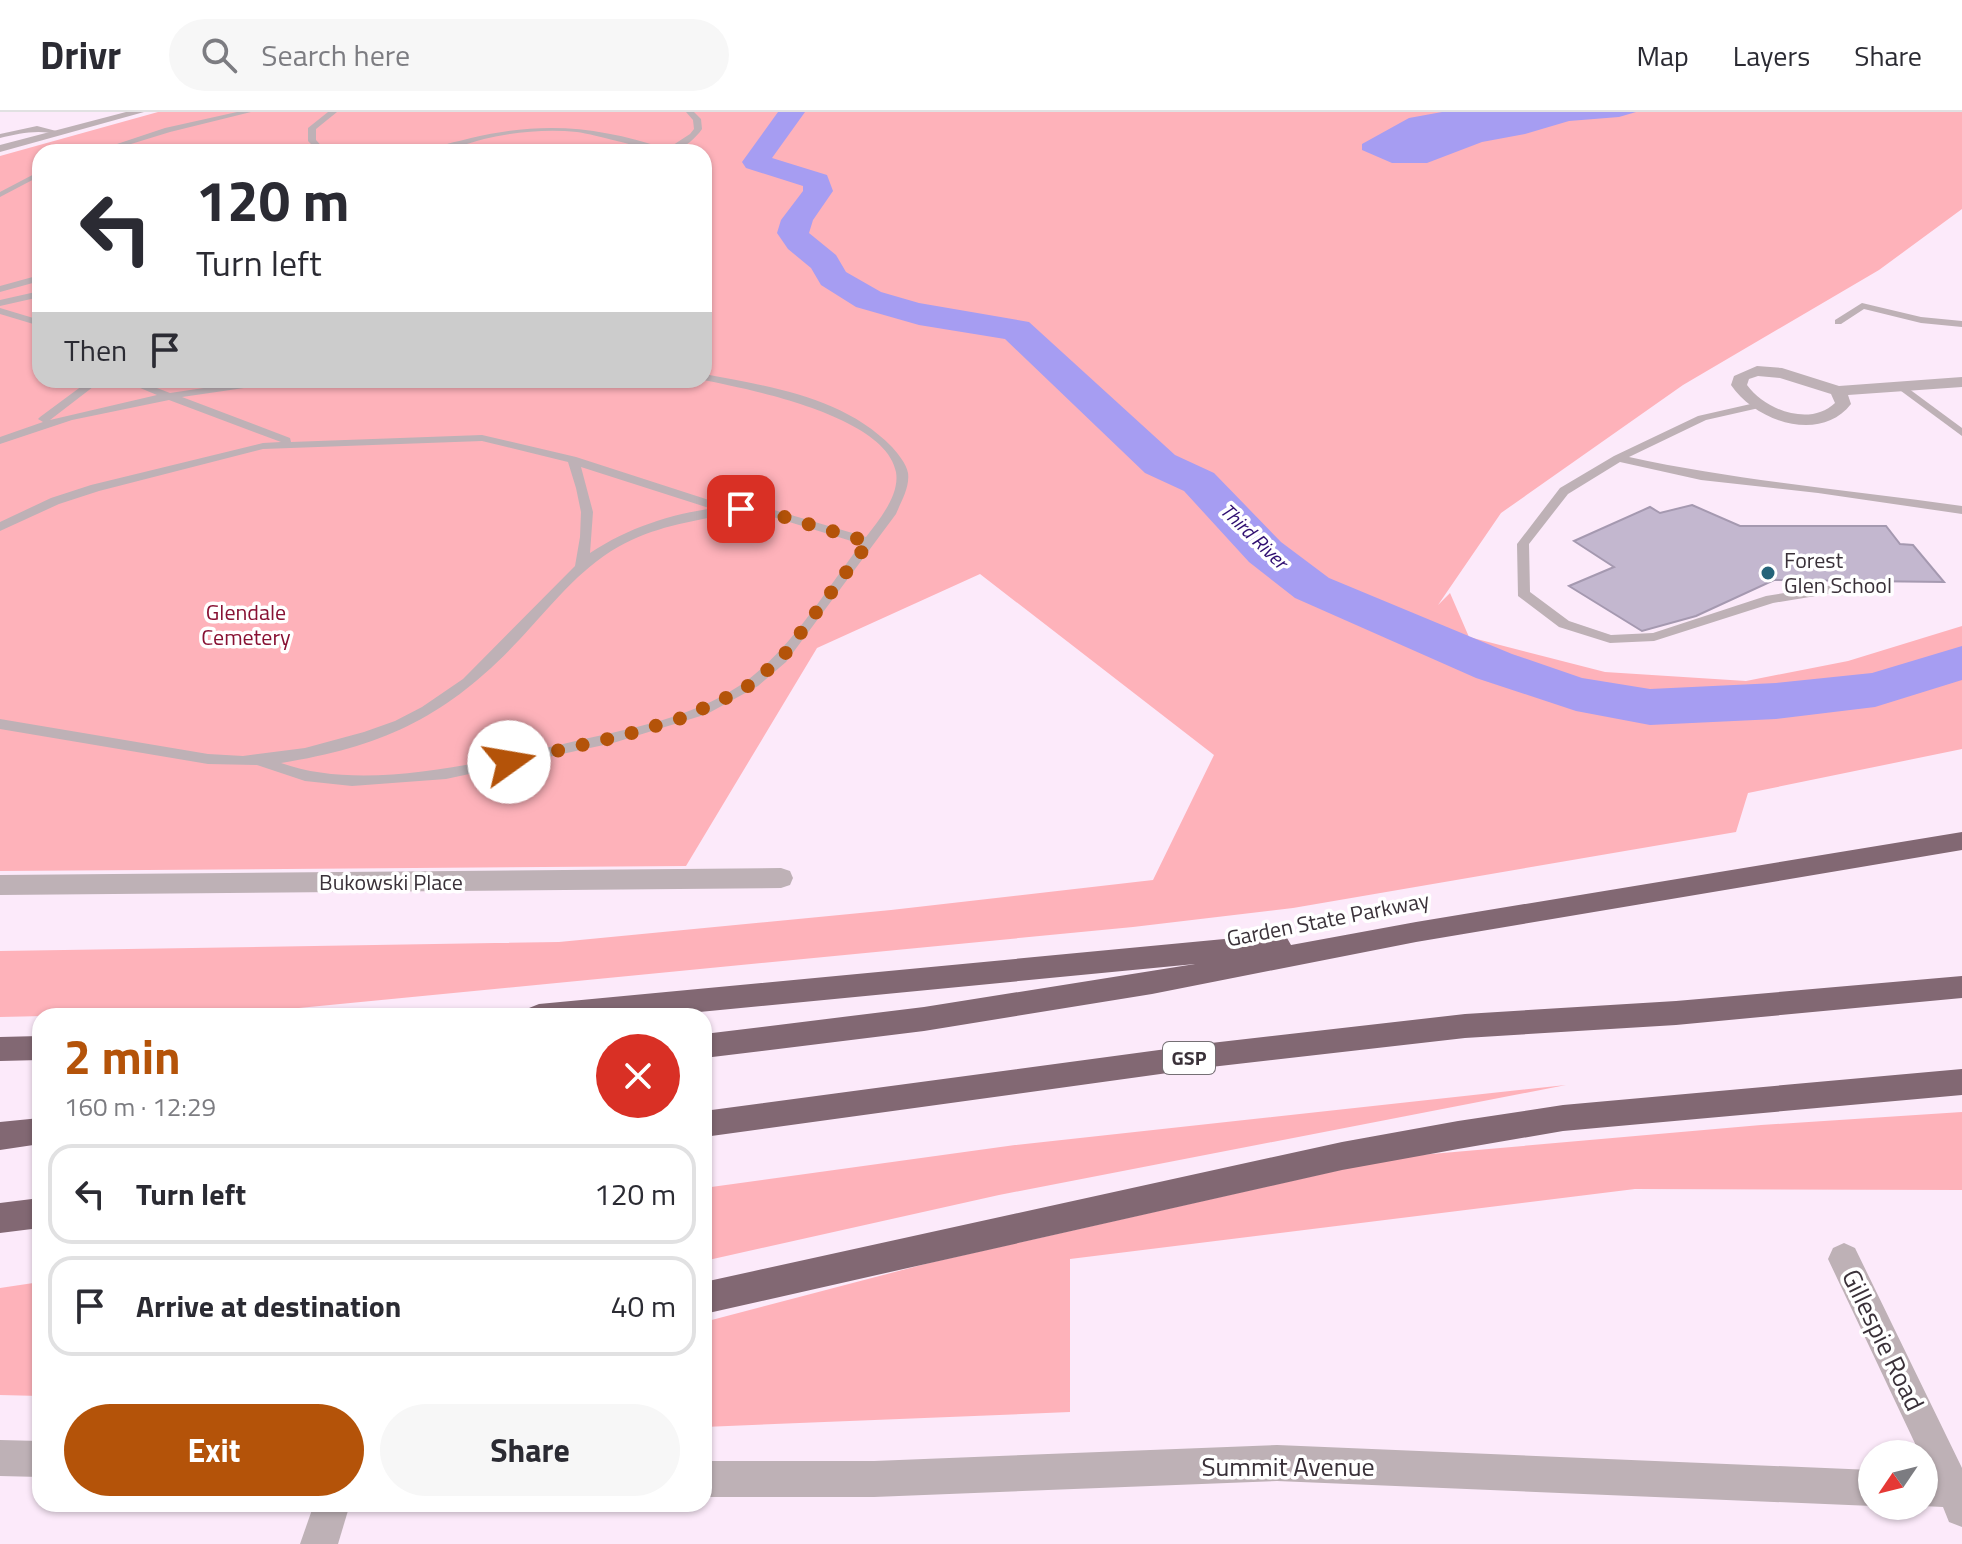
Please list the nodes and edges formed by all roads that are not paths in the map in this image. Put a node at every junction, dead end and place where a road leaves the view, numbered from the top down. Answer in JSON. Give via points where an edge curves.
{"nodes":[{"id":1,"x":139,"y":112,"type":"edge"},
{"id":2,"x":247,"y":112,"type":"edge"},
{"id":3,"x":333,"y":112,"type":"edge"},
{"id":4,"x":690,"y":112,"type":"edge"},
{"id":5,"x":60,"y":133,"type":"junction"},
{"id":6,"x":0,"y":136,"type":"edge"},
{"id":7,"x":123,"y":144,"type":"edge"},
{"id":8,"x":315,"y":144,"type":"edge"},
{"id":9,"x":457,"y":144,"type":"edge"},
{"id":10,"x":642,"y":144,"type":"edge"},
{"id":11,"x":680,"y":144,"type":"edge"},
{"id":12,"x":0,"y":149,"type":"edge"},
{"id":13,"x":32,"y":177,"type":"edge"},
{"id":14,"x":0,"y":195,"type":"edge"},
{"id":15,"x":32,"y":281,"type":"edge"},
{"id":16,"x":1,"y":292,"type":"edge"},
{"id":17,"x":32,"y":296,"type":"edge"},
{"id":18,"x":0,"y":311,"type":"edge"},
{"id":19,"x":32,"y":321,"type":"edge"},
{"id":20,"x":1838,"y":322,"type":"dead end"},
{"id":21,"x":1962,"y":324,"type":"edge"},
{"id":22,"x":712,"y":379,"type":"edge"},
{"id":23,"x":1962,"y":382,"type":"edge"},
{"id":24,"x":1901,"y":386,"type":"junction"},
{"id":25,"x":87,"y":388,"type":"edge"},
{"id":26,"x":147,"y":388,"type":"edge"},
{"id":27,"x":224,"y":388,"type":"edge"},
{"id":28,"x":1838,"y":391,"type":"junction"},
{"id":29,"x":168,"y":396,"type":"junction"},
{"id":30,"x":1755,"y":406,"type":"junction"},
{"id":31,"x":1962,"y":433,"type":"edge"},
{"id":32,"x":19,"y":434,"type":"junction"},
{"id":33,"x":0,"y":441,"type":"edge"},
{"id":34,"x":295,"y":443,"type":"junction"},
{"id":35,"x":1618,"y":458,"type":"junction"},
{"id":36,"x":572,"y":459,"type":"junction"},
{"id":37,"x":741,"y":509,"type":"junction"},
{"id":38,"x":1962,"y":510,"type":"edge"},
{"id":39,"x":0,"y":527,"type":"edge"},
{"id":40,"x":869,"y":542,"type":"junction"},
{"id":41,"x":581,"y":567,"type":"junction"},
{"id":42,"x":1840,"y":588,"type":"dead end"},
{"id":43,"x":0,"y":724,"type":"edge"},
{"id":44,"x":257,"y":759,"type":"junction"},
{"id":45,"x":1962,"y":841,"type":"edge"},
{"id":46,"x":781,"y":878,"type":"dead end"},
{"id":47,"x":0,"y":885,"type":"edge"},
{"id":48,"x":1416,"y":932,"type":"junction"},
{"id":49,"x":1962,"y":987,"type":"edge"},
{"id":50,"x":623,"y":1008,"type":"edge"},
{"id":51,"x":712,"y":1045,"type":"edge"},
{"id":52,"x":32,"y":1048,"type":"edge"},
{"id":53,"x":0,"y":1049,"type":"edge"},
{"id":54,"x":1962,"y":1082,"type":"edge"},
{"id":55,"x":712,"y":1123,"type":"edge"},
{"id":56,"x":32,"y":1132,"type":"edge"},
{"id":57,"x":0,"y":1136,"type":"edge"},
{"id":58,"x":32,"y":1214,"type":"edge"},
{"id":59,"x":0,"y":1218,"type":"edge"},
{"id":60,"x":1844,"y":1259,"type":"dead end"},
{"id":61,"x":712,"y":1296,"type":"edge"},
{"id":62,"x":0,"y":1458,"type":"edge"},
{"id":63,"x":32,"y":1459,"type":"edge"},
{"id":64,"x":712,"y":1479,"type":"edge"},
{"id":65,"x":1858,"y":1487,"type":"edge"},
{"id":66,"x":1950,"y":1494,"type":"edge"},
{"id":67,"x":329,"y":1512,"type":"edge"},
{"id":68,"x":319,"y":1544,"type":"edge"}],
"edges":[{"from":1,"to":5,"type":"street"},
{"from":2,"to":7,"type":"lane"},
{"from":3,"to":8,"type":"lane","via":[[312,128]]},
{"from":4,"to":11,"type":"lane","via":[[698,129]]},
{"from":5,"to":6,"type":"lane","via":[[37,128]]},
{"from":5,"to":12,"type":"street"},
{"from":9,"to":10,"type":"lane","via":[[549,127],[604,132]]},
{"from":13,"to":14,"type":"lane"},
{"from":15,"to":16,"type":"lane"},
{"from":16,"to":17,"type":"lane","via":[[13,300]]},
{"from":18,"to":19,"type":"lane"},
{"from":20,"to":21,"type":"lane","via":[[1862,306]]},
{"from":22,"to":40,"type":"lane","via":[[818,404],[888,449],[902,470],[901,490]]},
{"from":23,"to":24,"type":"street"},
{"from":24,"to":28,"type":"street"},
{"from":24,"to":31,"type":"lane"},
{"from":25,"to":32,"type":"lane"},
{"from":26,"to":29,"type":"lane"},
{"from":27,"to":29,"type":"lane"},
{"from":28,"to":30,"type":"street","via":[[1843,404],[1837,413],[1821,419],[1774,414]]},
{"from":28,"to":30,"type":"street","via":[[1782,373],[1757,371],[1742,376],[1739,385]]},
{"from":29,"to":32,"type":"lane","via":[[88,412]]},
{"from":29,"to":34,"type":"lane"},
{"from":30,"to":35,"type":"lane","via":[[1702,418]]},
{"from":32,"to":33,"type":"lane"},
{"from":34,"to":36,"type":"lane","via":[[482,438]]},
{"from":34,"to":39,"type":"lane","via":[[108,484]]},
{"from":35,"to":38,"type":"lane","via":[[1701,476]]},
{"from":35,"to":42,"type":"lane","via":[[1564,491],[1523,544],[1523,593],[1564,624],[1610,639],[1654,637],[1771,599]]},
{"from":36,"to":37,"type":"lane","via":[[710,504]]},
{"from":36,"to":41,"type":"lane","via":[[589,521]]},
{"from":37,"to":40,"type":"lane"},
{"from":37,"to":41,"type":"lane","via":[[663,523]]},
{"from":40,"to":44,"type":"lane","via":[[781,659],[743,690],[682,718],[438,774],[321,778],[283,771]]},
{"from":41,"to":44,"type":"lane","via":[[483,667],[418,716],[328,749]]},
{"from":43,"to":44,"type":"lane","via":[[216,760]]},
{"from":45,"to":48,"type":"highway","name":"Garden State Parkway"},
{"from":46,"to":47,"type":"street","name":"Bukowski Place"},
{"from":48,"to":50,"type":"highway"},
{"from":48,"to":51,"type":"highway","name":"Garden State Parkway","via":[[1152,983]]},
{"from":49,"to":55,"type":"highway","number":"GSP","via":[[1465,1026]]},
{"from":52,"to":53,"type":"highway"},
{"from":54,"to":61,"type":"highway","via":[[1563,1118],[1458,1135]]},
{"from":56,"to":57,"type":"highway"},
{"from":58,"to":59,"type":"highway"},
{"from":60,"to":66,"type":"street","name":"Gillespie Road"},
{"from":62,"to":63,"type":"street"},
{"from":64,"to":65,"type":"street","name":"Summit Avenue","via":[[874,1479],[1277,1463]]},
{"from":67,"to":68,"type":"street"}]}
